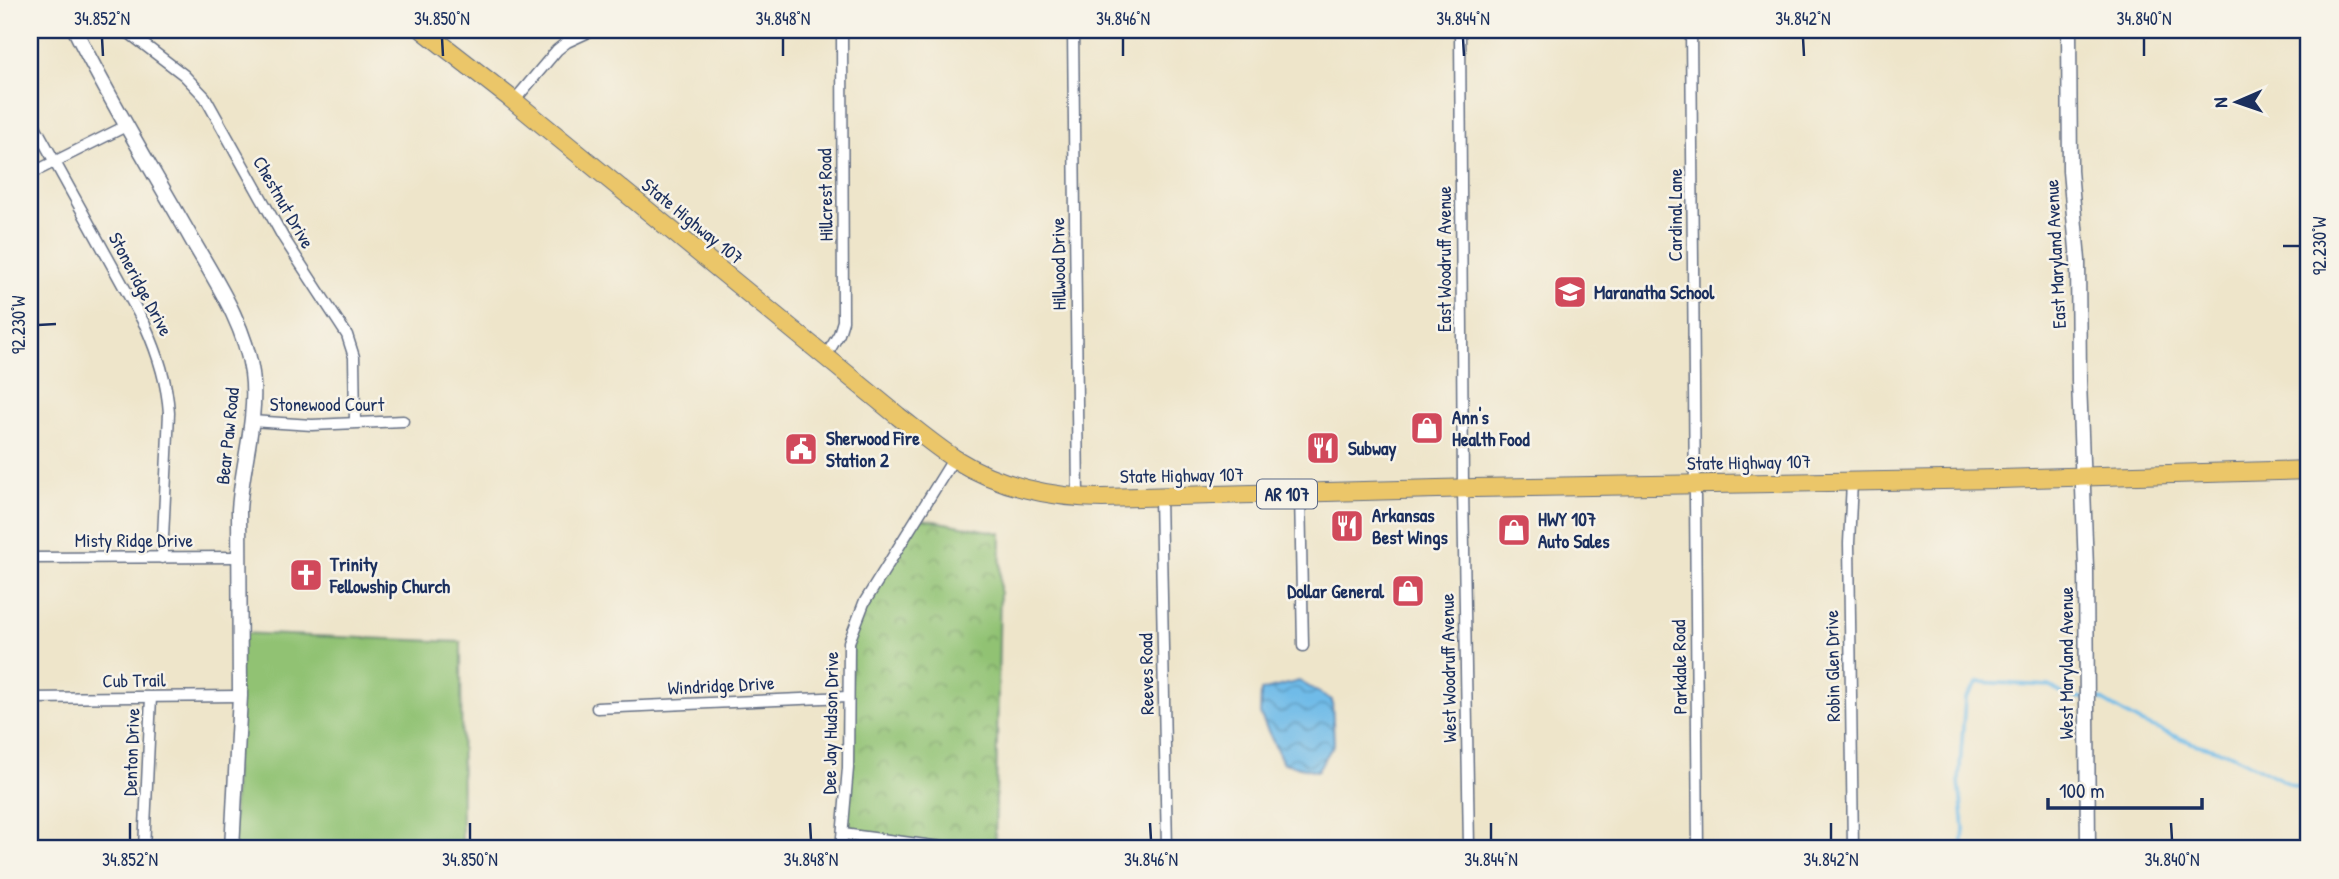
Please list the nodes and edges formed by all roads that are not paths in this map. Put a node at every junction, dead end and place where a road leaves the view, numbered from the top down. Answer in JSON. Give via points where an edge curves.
{"nodes":[{"id":1,"x":78,"y":30,"type":"edge"},
{"id":2,"x":125,"y":30,"type":"edge"},
{"id":3,"x":423,"y":30,"type":"edge"},
{"id":4,"x":593,"y":30,"type":"edge"},
{"id":5,"x":842,"y":30,"type":"edge"},
{"id":6,"x":1073,"y":30,"type":"edge"},
{"id":7,"x":1460,"y":30,"type":"edge"},
{"id":8,"x":1691,"y":30,"type":"edge"},
{"id":9,"x":2069,"y":30,"type":"edge"},
{"id":10,"x":514,"y":101,"type":"junction"},
{"id":11,"x":30,"y":117,"type":"edge"},
{"id":12,"x":126,"y":126,"type":"junction"},
{"id":13,"x":55,"y":162,"type":"junction"},
{"id":14,"x":30,"y":174,"type":"edge"},
{"id":15,"x":825,"y":356,"type":"junction"},
{"id":16,"x":251,"y":421,"type":"junction"},
{"id":17,"x":403,"y":421,"type":"dead end"},
{"id":18,"x":355,"y":422,"type":"junction"},
{"id":19,"x":954,"y":458,"type":"junction"},
{"id":20,"x":2309,"y":470,"type":"edge"},
{"id":21,"x":2082,"y":476,"type":"junction"},
{"id":22,"x":1852,"y":482,"type":"junction"},
{"id":23,"x":1694,"y":484,"type":"junction"},
{"id":24,"x":1463,"y":489,"type":"junction"},
{"id":25,"x":1300,"y":493,"type":"junction"},
{"id":26,"x":1160,"y":497,"type":"junction"},
{"id":27,"x":1078,"y":498,"type":"junction"},
{"id":28,"x":238,"y":557,"type":"junction"},
{"id":29,"x":30,"y":558,"type":"edge"},
{"id":30,"x":162,"y":558,"type":"junction"},
{"id":31,"x":1303,"y":646,"type":"dead end"},
{"id":32,"x":240,"y":696,"type":"junction"},
{"id":33,"x":151,"y":697,"type":"junction"},
{"id":34,"x":847,"y":697,"type":"junction"},
{"id":35,"x":30,"y":698,"type":"edge"},
{"id":36,"x":597,"y":708,"type":"dead end"},
{"id":37,"x":843,"y":834,"type":"junction"},
{"id":38,"x":1469,"y":847,"type":"dead end"},
{"id":39,"x":144,"y":849,"type":"edge"},
{"id":40,"x":232,"y":849,"type":"edge"},
{"id":41,"x":841,"y":849,"type":"edge"},
{"id":42,"x":956,"y":849,"type":"edge"},
{"id":43,"x":1167,"y":849,"type":"edge"},
{"id":44,"x":1698,"y":849,"type":"edge"},
{"id":45,"x":1853,"y":849,"type":"edge"},
{"id":46,"x":2088,"y":849,"type":"edge"}],
"edges":[{"from":1,"to":12,"type":"street","name":"Bear Paw Road"},
{"from":2,"to":18,"type":"street","name":"Chestnut Drive","via":[[205,97],[283,237],[347,335],[354,357]]},
{"from":3,"to":10,"type":"main road","name":"State Highway 107","number":"AR 107"},
{"from":4,"to":10,"type":"street","via":[[557,50]]},
{"from":5,"to":15,"type":"street","name":"Hillcrest Road","via":[[843,321]]},
{"from":6,"to":27,"type":"street","name":"Hillwood Drive"},
{"from":7,"to":24,"type":"street","name":"East Woodruff Avenue"},
{"from":8,"to":23,"type":"street","name":"Cardinal Lane"},
{"from":9,"to":21,"type":"street","name":"East Maryland Avenue"},
{"from":10,"to":15,"type":"main road","name":"State Highway 107","number":"AR 107"},
{"from":11,"to":13,"type":"street","name":"Stoneridge Drive"},
{"from":12,"to":13,"type":"street"},
{"from":12,"to":16,"type":"street","name":"Bear Paw Road","via":[[238,324],[252,375]]},
{"from":13,"to":14,"type":"street"},
{"from":13,"to":30,"type":"street","name":"Stoneridge Drive","via":[[145,325],[163,371],[169,413]]},
{"from":15,"to":19,"type":"main road","name":"State Highway 107","number":"AR 107"},
{"from":16,"to":18,"type":"street","name":"Stonewood Court"},
{"from":16,"to":28,"type":"street","name":"Bear Paw Road","via":[[241,482]]},
{"from":17,"to":18,"type":"street","name":"Stonewood Court"},
{"from":19,"to":27,"type":"main road","name":"State Highway 107","number":"AR 107","via":[[1005,482]]},
{"from":19,"to":34,"type":"street","name":"Dee Jay Hudson Drive","via":[[864,603],[849,642]]},
{"from":20,"to":21,"type":"main road","name":"State Highway 107","number":"AR 107"},
{"from":21,"to":22,"type":"main road","name":"State Highway 107","number":"AR 107"},
{"from":21,"to":46,"type":"street","name":"West Maryland Avenue"},
{"from":22,"to":23,"type":"main road","name":"State Highway 107","number":"AR 107"},
{"from":22,"to":45,"type":"street","name":"Robin Glen Drive"},
{"from":23,"to":24,"type":"main road","name":"State Highway 107","number":"AR 107"},
{"from":23,"to":44,"type":"street","name":"Parkdale Road"},
{"from":24,"to":25,"type":"main road","name":"State Highway 107","number":"AR 107"},
{"from":24,"to":38,"type":"street","name":"West Woodruff Avenue"},
{"from":25,"to":26,"type":"main road","name":"State Highway 107","number":"AR 107"},
{"from":25,"to":31,"type":"street"},
{"from":26,"to":27,"type":"main road","name":"State Highway 107","number":"AR 107"},
{"from":26,"to":43,"type":"street","name":"Reeves Road"},
{"from":28,"to":30,"type":"street","name":"Misty Ridge Drive"},
{"from":28,"to":32,"type":"street","name":"Bear Paw Road"},
{"from":29,"to":30,"type":"street","name":"Misty Ridge Drive"},
{"from":32,"to":33,"type":"street","name":"Cub Trail"},
{"from":32,"to":40,"type":"street","name":"Bear Paw Road"},
{"from":33,"to":35,"type":"street","name":"Cub Trail"},
{"from":33,"to":39,"type":"street","name":"Denton Drive"},
{"from":34,"to":36,"type":"street","name":"Windridge Drive"},
{"from":34,"to":37,"type":"street","name":"Dee Jay Hudson Drive"},
{"from":37,"to":41,"type":"street","name":"Dee Jay Hudson Drive"},
{"from":37,"to":42,"type":"street"}]}
